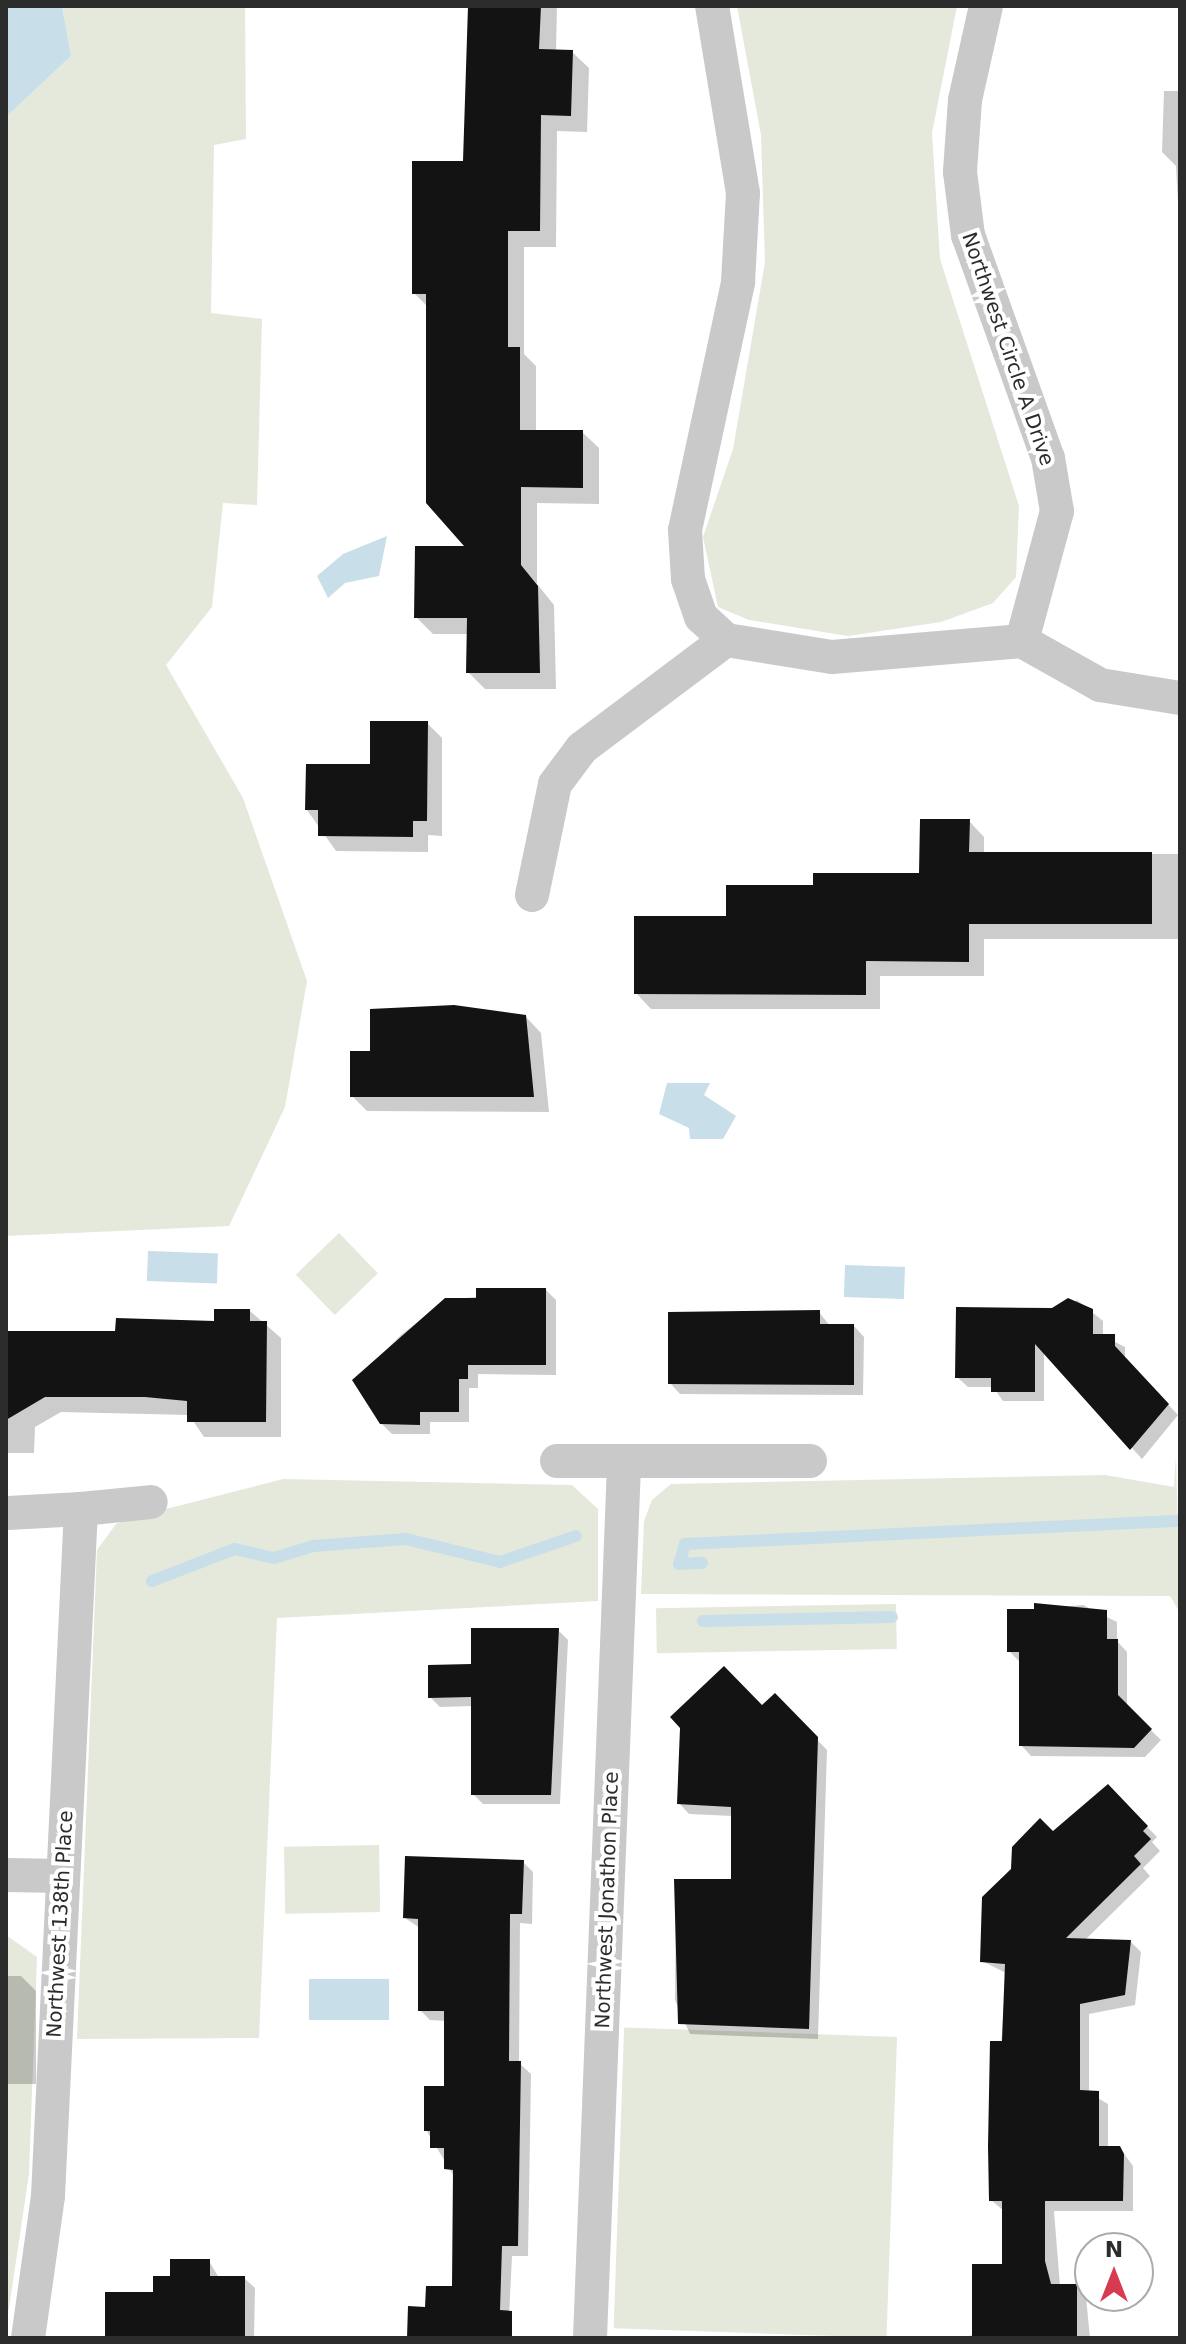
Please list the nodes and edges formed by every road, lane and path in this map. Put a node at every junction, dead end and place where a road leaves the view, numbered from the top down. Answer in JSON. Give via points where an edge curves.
{"nodes":[{"id":1,"x":712,"y":6,"type":"edge"},
{"id":2,"x":986,"y":6,"type":"edge"},
{"id":3,"x":726,"y":640,"type":"junction"},
{"id":4,"x":1022,"y":641,"type":"junction"},
{"id":5,"x":1180,"y":698,"type":"edge"},
{"id":6,"x":532,"y":895,"type":"dead end"},
{"id":7,"x":557,"y":1461,"type":"dead end"},
{"id":8,"x":810,"y":1461,"type":"dead end"},
{"id":9,"x":624,"y":1463,"type":"junction"},
{"id":10,"x":151,"y":1502,"type":"dead end"},
{"id":11,"x":81,"y":1509,"type":"junction"},
{"id":12,"x":8,"y":1513,"type":"dead end"},
{"id":13,"x":6,"y":1875,"type":"edge"},
{"id":14,"x":62,"y":1876,"type":"junction"},
{"id":15,"x":28,"y":2338,"type":"edge"},
{"id":16,"x":590,"y":2338,"type":"edge"}],
"edges":[{"from":1,"to":3,"type":"street","via":[[743,193],[736,296],[685,530],[688,579],[701,617]]},
{"from":2,"to":4,"type":"street","name":"Northwest Circle A Drive","via":[[965,100],[960,172],[968,235],[1048,458],[1057,511]]},
{"from":3,"to":4,"type":"street","via":[[832,657]]},
{"from":3,"to":6,"type":"street","via":[[582,748],[555,784]]},
{"from":4,"to":5,"type":"street","via":[[1100,685]]},
{"from":7,"to":9,"type":"street"},
{"from":8,"to":9,"type":"street"},
{"from":9,"to":16,"type":"street","name":"Northwest Jonathon Place"},
{"from":10,"to":11,"type":"street"},
{"from":11,"to":12,"type":"street"},
{"from":11,"to":14,"type":"street","name":"Northwest 138th Place"},
{"from":13,"to":14,"type":"street"},
{"from":14,"to":15,"type":"street","name":"Northwest 138th Place","via":[[48,2196]]}]}
